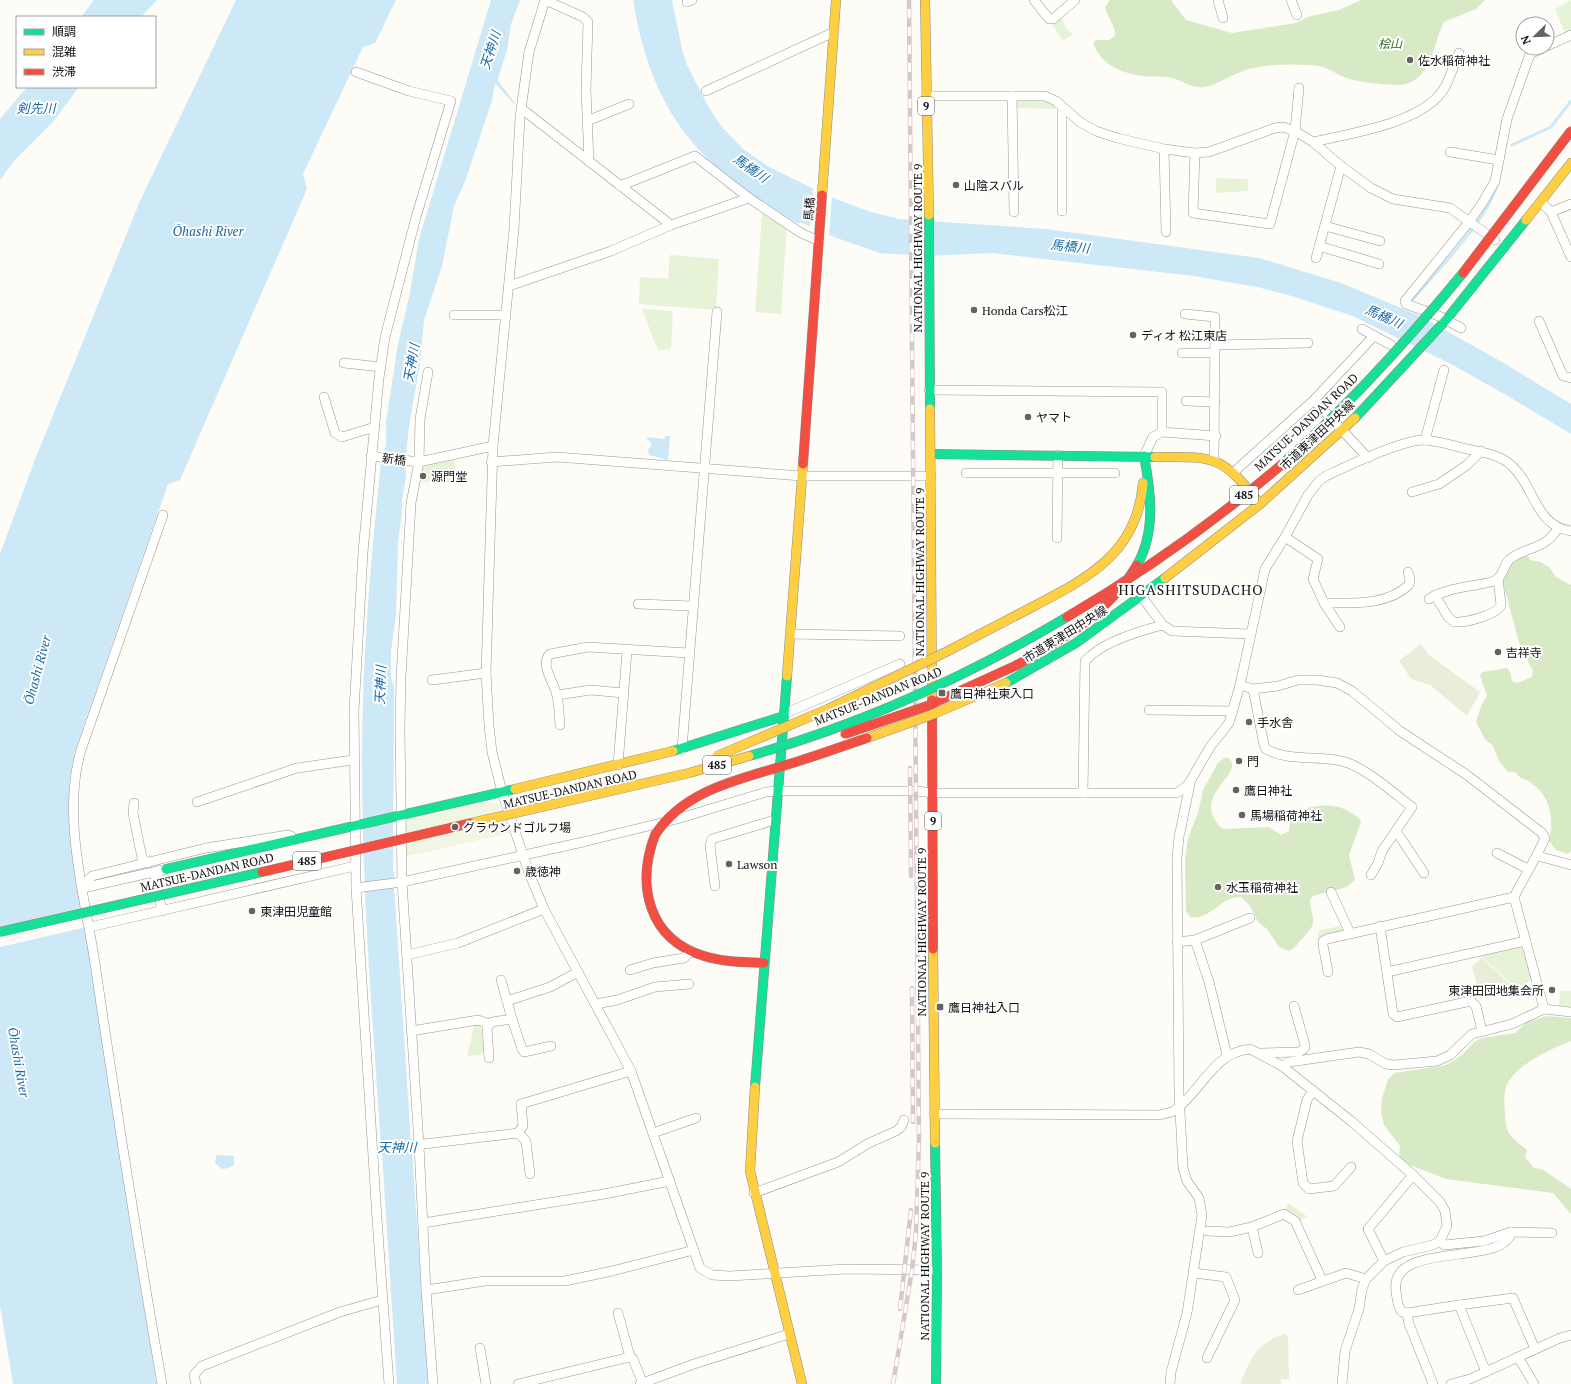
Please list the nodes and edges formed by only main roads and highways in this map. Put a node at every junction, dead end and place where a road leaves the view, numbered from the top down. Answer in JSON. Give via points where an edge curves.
{"nodes":[{"id":1,"x":836,"y":0,"type":"edge"},
{"id":2,"x":925,"y":0,"type":"edge"},
{"id":3,"x":1571,"y":131,"type":"edge"},
{"id":4,"x":1571,"y":163,"type":"edge"},
{"id":5,"x":931,"y":454,"type":"junction"},
{"id":6,"x":1144,"y":456,"type":"junction"},
{"id":7,"x":1260,"y":504,"type":"junction"},
{"id":8,"x":784,"y":715,"type":"junction"},
{"id":9,"x":818,"y":734,"type":"junction"},
{"id":10,"x":615,"y":791,"type":"junction"},
{"id":11,"x":164,"y":870,"type":"road end"},
{"id":12,"x":0,"y":932,"type":"edge"},
{"id":13,"x":764,"y":963,"type":"junction"},
{"id":14,"x":802,"y":1384,"type":"edge"},
{"id":15,"x":936,"y":1384,"type":"edge"}],
"edges":[{"from":1,"to":8,"type":"main road","name":"馬橋"},
{"from":2,"to":5,"type":"main road","name":"NATIONAL HIGHWAY ROUTE 9","number":"9"},
{"from":3,"to":9,"type":"main road","name":"MATSUE-DANDAN ROAD","number":"485","bridge":true,"via":[[1481,250],[1401,346],[1318,431],[1232,504],[1138,574],[1039,634],[944,682]]},
{"from":4,"to":7,"type":"main road","name":"市道東津田中央線","via":[[1446,320],[1343,430]]},
{"from":5,"to":6,"type":"main road"},
{"from":5,"to":15,"type":"main road","name":"NATIONAL HIGHWAY ROUTE 9","number":"9"},
{"from":6,"to":7,"type":"main road","via":[[1214,459],[1234,472]]},
{"from":6,"to":9,"type":"main road","bridge":true,"via":[[1150,491],[1150,520],[1145,549],[1134,573],[1117,596],[1100,612],[1059,641],[954,694],[836,737]]},
{"from":6,"to":10,"type":"main road","bridge":true,"via":[[1143,485],[1134,526],[1119,548],[1081,579],[1017,616],[893,678],[772,734],[726,753]]},
{"from":7,"to":13,"type":"main road","name":"市道東津田中央線","bridge":true,"via":[[1142,597],[1076,643],[1006,683],[960,705],[902,727],[722,786],[692,798],[674,810],[655,835],[645,868],[647,898],[662,927],[673,939],[691,951],[714,958]]},
{"from":8,"to":11,"type":"main road","via":[[618,766]]},
{"from":8,"to":13,"type":"main road","name":"馬橋"},
{"from":9,"to":10,"type":"main road","name":"MATSUE-DANDAN ROAD","number":"485","bridge":true,"via":[[754,755]]},
{"from":10,"to":12,"type":"main road","name":"MATSUE-DANDAN ROAD","number":"485","bridge":true},
{"from":13,"to":14,"type":"main road","name":"馬橋","via":[[750,1171]]}]}
